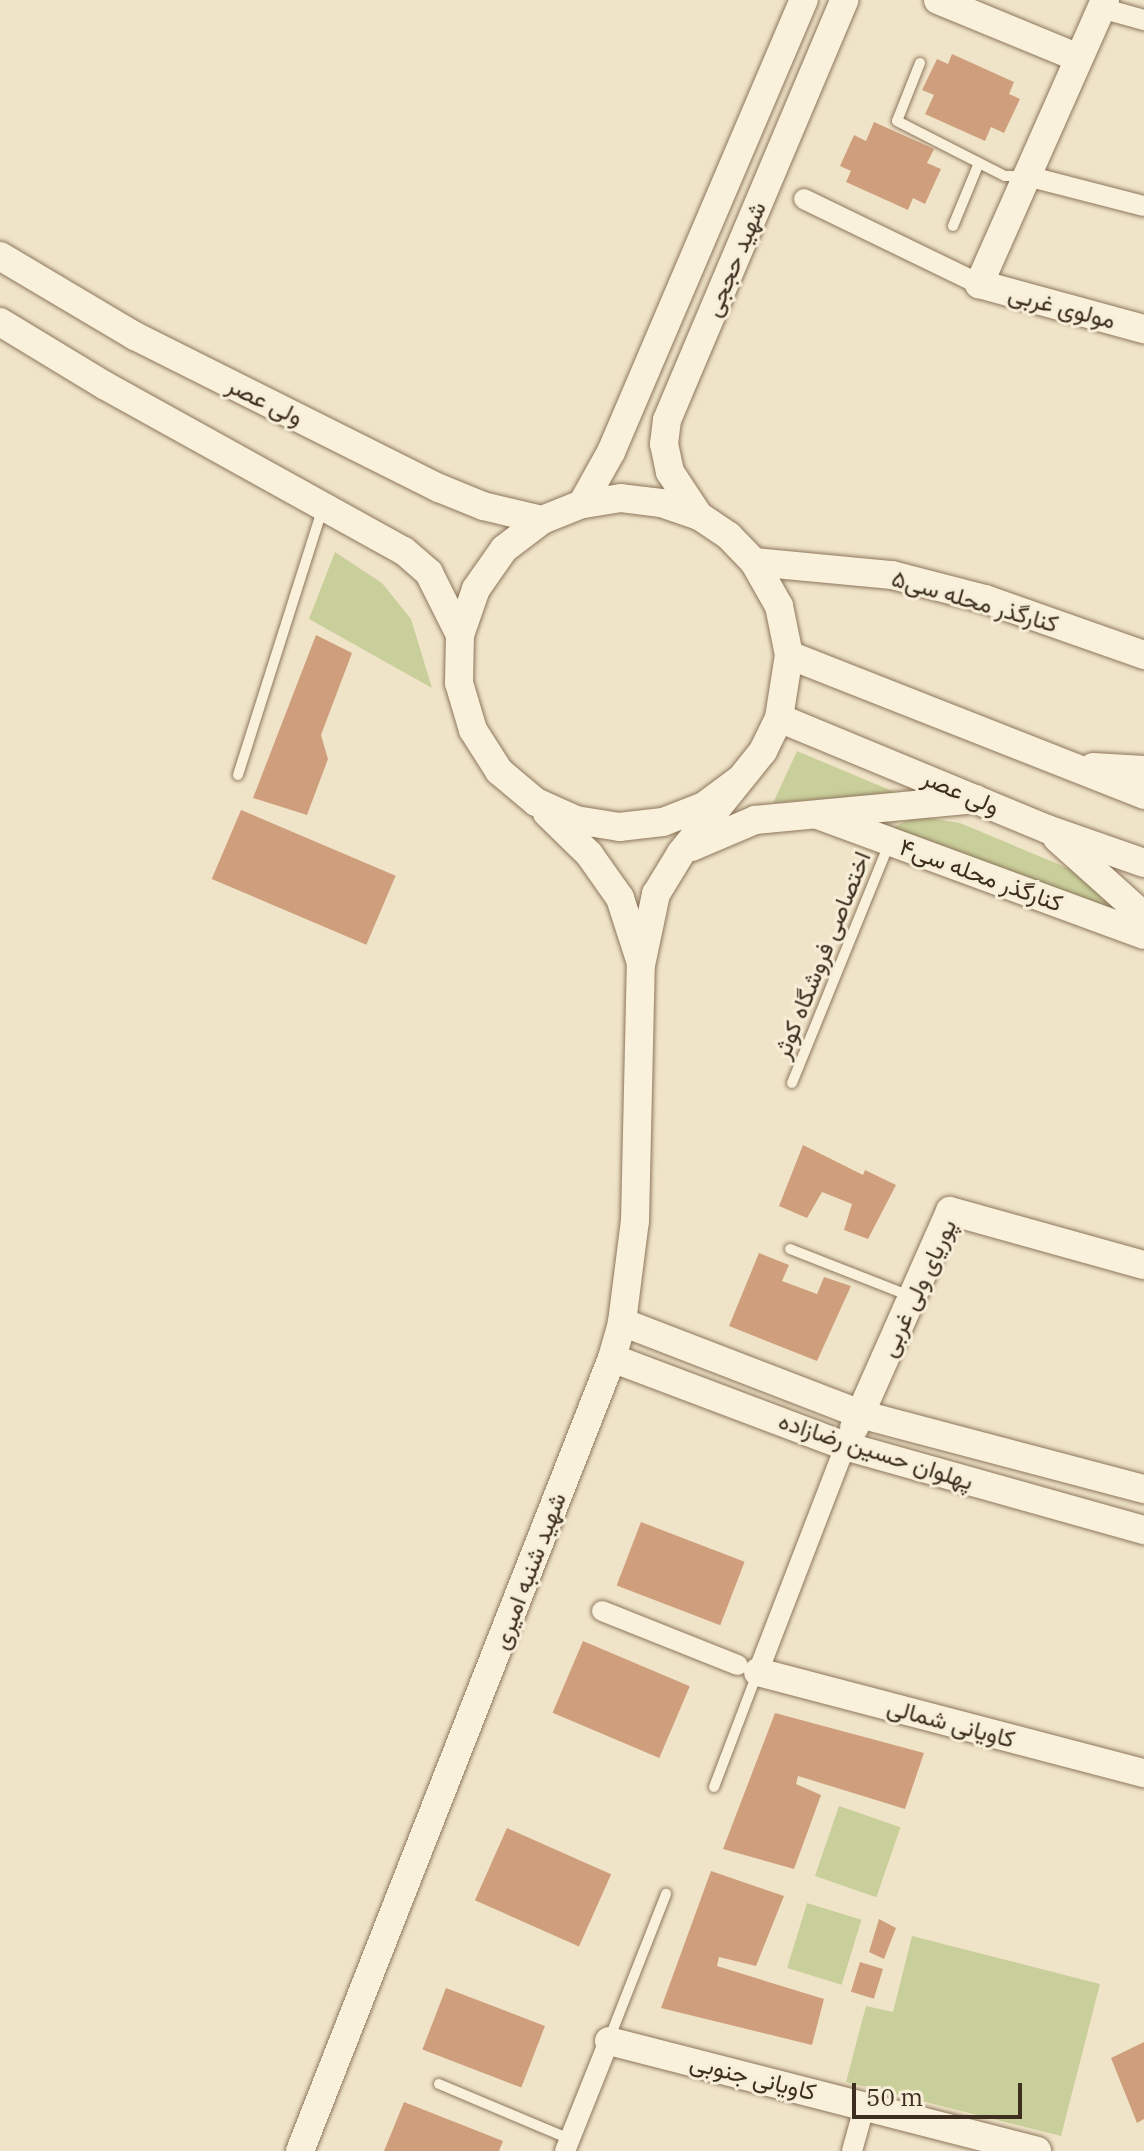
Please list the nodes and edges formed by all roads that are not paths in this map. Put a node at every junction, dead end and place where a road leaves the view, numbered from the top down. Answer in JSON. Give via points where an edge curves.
{"nodes":[{"id":1,"x":804,"y":0,"type":"edge"},
{"id":2,"x":844,"y":0,"type":"edge"},
{"id":3,"x":938,"y":0,"type":"edge"},
{"id":4,"x":1103,"y":4,"type":"edge"},
{"id":5,"x":1144,"y":20,"type":"edge"},
{"id":6,"x":1079,"y":58,"type":"junction"},
{"id":7,"x":920,"y":63,"type":"dead end"},
{"id":8,"x":979,"y":163,"type":"junction"},
{"id":9,"x":1027,"y":176,"type":"junction"},
{"id":10,"x":804,"y":199,"type":"dead end"},
{"id":11,"x":1144,"y":206,"type":"edge"},
{"id":12,"x":953,"y":226,"type":"dead end"},
{"id":13,"x":0,"y":256,"type":"edge"},
{"id":14,"x":979,"y":284,"type":"junction"},
{"id":15,"x":6,"y":328,"type":"edge"},
{"id":16,"x":1144,"y":329,"type":"edge"},
{"id":17,"x":582,"y":504,"type":"junction"},
{"id":18,"x":324,"y":505,"type":"junction"},
{"id":19,"x":699,"y":516,"type":"junction"},
{"id":20,"x":542,"y":520,"type":"junction"},
{"id":21,"x":754,"y":562,"type":"junction"},
{"id":22,"x":460,"y":635,"type":"junction"},
{"id":23,"x":789,"y":655,"type":"junction"},
{"id":24,"x":1144,"y":655,"type":"edge"},
{"id":25,"x":779,"y":718,"type":"junction"},
{"id":26,"x":1064,"y":765,"type":"junction"},
{"id":27,"x":1144,"y":770,"type":"edge"},
{"id":28,"x":238,"y":775,"type":"dead end"},
{"id":29,"x":739,"y":780,"type":"junction"},
{"id":30,"x":1144,"y":795,"type":"edge"},
{"id":31,"x":979,"y":799,"type":"junction"},
{"id":32,"x":536,"y":802,"type":"junction"},
{"id":33,"x":818,"y":815,"type":"junction"},
{"id":34,"x":1047,"y":829,"type":"junction"},
{"id":35,"x":890,"y":842,"type":"junction"},
{"id":36,"x":681,"y":853,"type":"junction"},
{"id":37,"x":1144,"y":863,"type":"edge"},
{"id":38,"x":1144,"y":916,"type":"edge"},
{"id":39,"x":1144,"y":935,"type":"edge"},
{"id":40,"x":641,"y":965,"type":"junction"},
{"id":41,"x":792,"y":1083,"type":"dead end"},
{"id":42,"x":790,"y":1249,"type":"dead end"},
{"id":43,"x":1144,"y":1265,"type":"edge"},
{"id":44,"x":912,"y":1296,"type":"junction"},
{"id":45,"x":622,"y":1322,"type":"junction"},
{"id":46,"x":612,"y":1358,"type":"junction"},
{"id":47,"x":860,"y":1414,"type":"junction"},
{"id":48,"x":845,"y":1446,"type":"junction"},
{"id":49,"x":1144,"y":1489,"type":"edge"},
{"id":50,"x":1144,"y":1530,"type":"edge"},
{"id":51,"x":602,"y":1611,"type":"dead end"},
{"id":52,"x":748,"y":1668,"type":"junction"},
{"id":53,"x":1144,"y":1773,"type":"edge"},
{"id":54,"x":714,"y":1787,"type":"dead end"},
{"id":55,"x":666,"y":1894,"type":"dead end"},
{"id":56,"x":609,"y":2041,"type":"junction"},
{"id":57,"x":439,"y":2084,"type":"dead end"},
{"id":58,"x":865,"y":2104,"type":"junction"},
{"id":59,"x":567,"y":2145,"type":"edge"},
{"id":60,"x":300,"y":2151,"type":"edge"},
{"id":61,"x":852,"y":2151,"type":"edge"},
{"id":62,"x":1037,"y":2151,"type":"edge"}],
"edges":[{"from":1,"to":17,"type":"street","name":"شهید حججی","via":[[611,452]]},
{"from":2,"to":19,"type":"street","name":"شهید حججی","via":[[667,420],[664,444],[670,472]]},
{"from":3,"to":6,"type":"street"},
{"from":4,"to":5,"type":"street"},
{"from":4,"to":6,"type":"street"},
{"from":6,"to":9,"type":"street"},
{"from":7,"to":8,"type":"lane","via":[[897,121]]},
{"from":8,"to":9,"type":"lane","via":[[1005,176]]},
{"from":8,"to":12,"type":"lane"},
{"from":9,"to":11,"type":"street"},
{"from":9,"to":14,"type":"street"},
{"from":10,"to":14,"type":"street"},
{"from":13,"to":20,"type":"street","name":"ولی عصر","via":[[135,336],[439,488],[483,506]]},
{"from":14,"to":16,"type":"street","name":"مولوی غربی"},
{"from":15,"to":18,"type":"street"},
{"from":17,"to":19,"type":"street","via":[[621,498],[661,503]]},
{"from":17,"to":20,"type":"street"},
{"from":18,"to":22,"type":"street","via":[[404,551],[429,573]]},
{"from":18,"to":28,"type":"lane"},
{"from":19,"to":21,"type":"street"},
{"from":20,"to":22,"type":"street","via":[[497,559],[476,589]]},
{"from":21,"to":23,"type":"street","via":[[779,606]]},
{"from":21,"to":24,"type":"street","name":"کنارگذر محله سی۵","via":[[892,575],[985,599]]},
{"from":22,"to":32,"type":"street","via":[[459,683],[473,730],[499,771]]},
{"from":23,"to":25,"type":"street"},
{"from":23,"to":26,"type":"street"},
{"from":25,"to":29,"type":"street","via":[[763,751]]},
{"from":25,"to":31,"type":"street","name":"ولی عصر"},
{"from":26,"to":27,"type":"street"},
{"from":26,"to":30,"type":"street"},
{"from":29,"to":32,"type":"street","via":[[704,806],[663,822],[619,827],[576,820]]},
{"from":29,"to":36,"type":"street"},
{"from":31,"to":33,"type":"street"},
{"from":31,"to":34,"type":"street","name":"ولی عصر"},
{"from":32,"to":40,"type":"street","via":[[589,854],[620,898]]},
{"from":33,"to":35,"type":"street","name":"کنارگذر محله سی۴"},
{"from":33,"to":36,"type":"street","via":[[755,820]]},
{"from":34,"to":37,"type":"street","name":"ولی عصر"},
{"from":34,"to":38,"type":"street"},
{"from":35,"to":39,"type":"street","name":"کنارگذر محله سی۴"},
{"from":35,"to":41,"type":"lane","name":"اختصاصی فروشگاه کوثر"},
{"from":36,"to":40,"type":"street","via":[[656,894]]},
{"from":40,"to":45,"type":"street","name":"شهید شنبه امیری","via":[[635,1221]]},
{"from":42,"to":44,"type":"lane"},
{"from":43,"to":44,"type":"street","name":"پوریای ولی غربی","via":[[950,1211]]},
{"from":44,"to":47,"type":"street","name":"پوریای ولی غربی"},
{"from":45,"to":46,"type":"street","name":"شهید شنبه امیری"},
{"from":45,"to":47,"type":"street","name":"پهلوان حسین رضازاده"},
{"from":46,"to":48,"type":"street","name":"پهلوان حسین رضازاده"},
{"from":46,"to":60,"type":"street","name":"شهید شنبه امیری"},
{"from":47,"to":48,"type":"street","name":"پوریای ولی غربی"},
{"from":47,"to":49,"type":"street","name":"پهلوان حسین رضازاده"},
{"from":48,"to":50,"type":"street","name":"پهلوان حسین رضازاده"},
{"from":48,"to":52,"type":"street"},
{"from":51,"to":52,"type":"street"},
{"from":52,"to":53,"type":"street","name":"کاویانی شمالی"},
{"from":52,"to":54,"type":"lane"},
{"from":55,"to":56,"type":"lane"},
{"from":56,"to":58,"type":"street","name":"کاویانی جنوبی"},
{"from":56,"to":59,"type":"street"},
{"from":57,"to":59,"type":"lane"},
{"from":58,"to":61,"type":"street"},
{"from":58,"to":62,"type":"street","name":"کاویانی جنوبی"}]}
